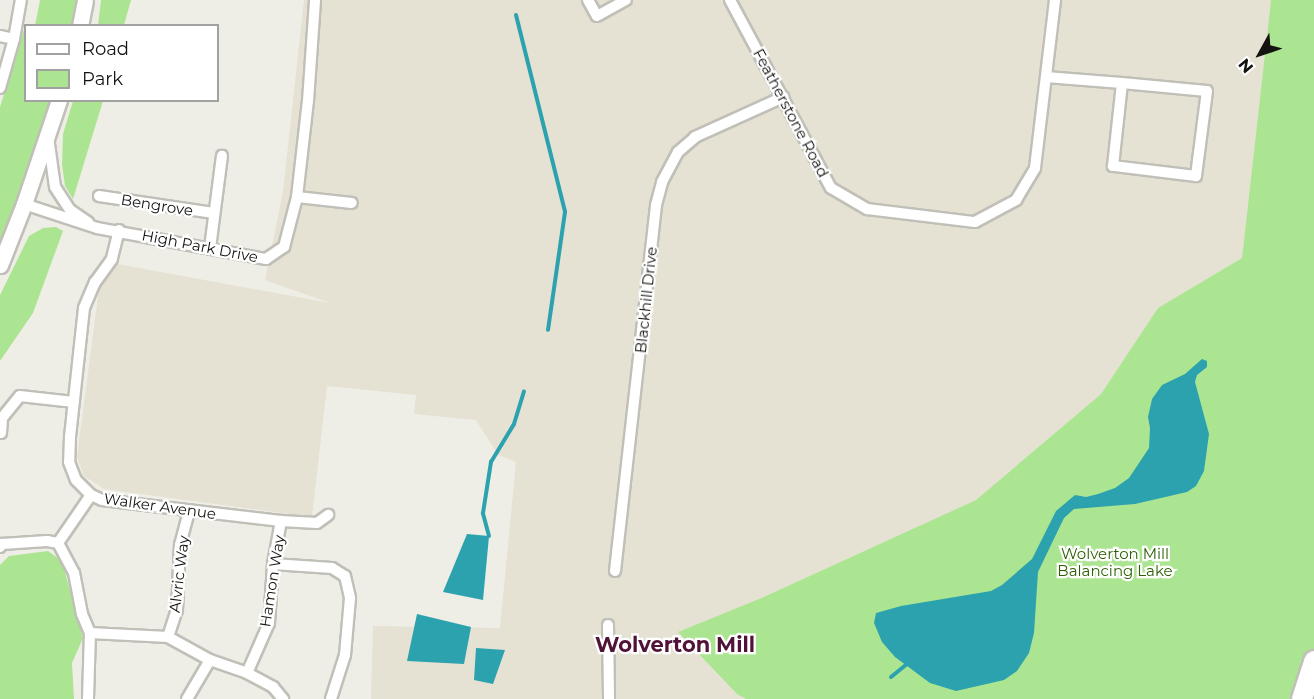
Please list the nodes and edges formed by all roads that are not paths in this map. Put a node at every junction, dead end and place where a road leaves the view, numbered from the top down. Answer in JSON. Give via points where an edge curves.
{"nodes":[{"id":1,"x":21,"y":0,"type":"edge"},
{"id":2,"x":85,"y":0,"type":"edge"},
{"id":3,"x":315,"y":0,"type":"edge"},
{"id":4,"x":588,"y":0,"type":"edge"},
{"id":5,"x":626,"y":0,"type":"edge"},
{"id":6,"x":730,"y":0,"type":"edge"},
{"id":7,"x":1055,"y":0,"type":"edge"},
{"id":8,"x":80,"y":24,"type":"edge"},
{"id":9,"x":0,"y":36,"type":"edge"},
{"id":10,"x":14,"y":39,"type":"junction"},
{"id":11,"x":1046,"y":77,"type":"junction"},
{"id":12,"x":1122,"y":83,"type":"junction"},
{"id":13,"x":0,"y":88,"type":"edge"},
{"id":14,"x":783,"y":97,"type":"junction"},
{"id":15,"x":58,"y":102,"type":"edge"},
{"id":16,"x":48,"y":137,"type":"junction"},
{"id":17,"x":222,"y":156,"type":"dead end"},
{"id":18,"x":99,"y":196,"type":"dead end"},
{"id":19,"x":297,"y":197,"type":"junction"},
{"id":20,"x":352,"y":203,"type":"dead end"},
{"id":21,"x":24,"y":204,"type":"junction"},
{"id":22,"x":214,"y":213,"type":"junction"},
{"id":23,"x":97,"y":228,"type":"junction"},
{"id":24,"x":119,"y":230,"type":"junction"},
{"id":25,"x":210,"y":248,"type":"junction"},
{"id":26,"x":0,"y":265,"type":"edge"},
{"id":27,"x":74,"y":402,"type":"junction"},
{"id":28,"x":0,"y":433,"type":"edge"},
{"id":29,"x":91,"y":495,"type":"junction"},
{"id":30,"x":189,"y":511,"type":"junction"},
{"id":31,"x":328,"y":515,"type":"dead end"},
{"id":32,"x":281,"y":521,"type":"junction"},
{"id":33,"x":58,"y":543,"type":"junction"},
{"id":34,"x":1,"y":544,"type":"edge"},
{"id":35,"x":273,"y":564,"type":"junction"},
{"id":36,"x":615,"y":571,"type":"dead end"},
{"id":37,"x":608,"y":625,"type":"dead end"},
{"id":38,"x":90,"y":633,"type":"junction"},
{"id":39,"x":168,"y":637,"type":"junction"},
{"id":40,"x":210,"y":660,"type":"junction"},
{"id":41,"x":1314,"y":662,"type":"edge"},
{"id":42,"x":247,"y":673,"type":"junction"},
{"id":43,"x":88,"y":699,"type":"edge"},
{"id":44,"x":187,"y":699,"type":"edge"},
{"id":45,"x":283,"y":699,"type":"edge"},
{"id":46,"x":331,"y":699,"type":"edge"},
{"id":47,"x":609,"y":699,"type":"edge"},
{"id":48,"x":1302,"y":699,"type":"edge"}],
"edges":[{"from":1,"to":10,"type":"street"},
{"from":2,"to":8,"type":"street"},
{"from":3,"to":19,"type":"street","name":"High Park Drive"},
{"from":4,"to":5,"type":"street","via":[[597,16]]},
{"from":6,"to":14,"type":"street","name":"Featherstone Road"},
{"from":7,"to":11,"type":"street","name":"Featherstone Road"},
{"from":9,"to":10,"type":"street"},
{"from":10,"to":13,"type":"street"},
{"from":11,"to":12,"type":"street"},
{"from":11,"to":14,"type":"street","name":"Featherstone Road","via":[[1035,168],[1016,200],[975,222],[867,210],[831,188]]},
{"from":12,"to":12,"type":"street","via":[[1207,91],[1196,176],[1113,166]]},
{"from":14,"to":36,"type":"street","name":"Blackhill Drive","via":[[695,137],[678,152],[662,182],[656,205]]},
{"from":15,"to":16,"type":"street"},
{"from":16,"to":21,"type":"street"},
{"from":16,"to":23,"type":"street","name":"High Park Drive","via":[[56,187],[70,210]]},
{"from":17,"to":22,"type":"street","name":"Bengrove"},
{"from":18,"to":22,"type":"street","name":"Bengrove"},
{"from":19,"to":20,"type":"street"},
{"from":19,"to":25,"type":"street","name":"High Park Drive","via":[[284,247],[275,256],[266,259]]},
{"from":21,"to":23,"type":"street","name":"High Park Drive"},
{"from":21,"to":26,"type":"street"},
{"from":22,"to":25,"type":"street","name":"Bengrove"},
{"from":23,"to":24,"type":"street","name":"High Park Drive"},
{"from":24,"to":25,"type":"street","name":"High Park Drive"},
{"from":24,"to":27,"type":"street","name":"Walker Avenue","via":[[111,259],[84,308]]},
{"from":27,"to":28,"type":"street","via":[[20,396],[2,418]]},
{"from":27,"to":29,"type":"street","name":"Walker Avenue","via":[[69,462],[76,480]]},
{"from":29,"to":30,"type":"street","name":"Walker Avenue","via":[[102,500]]},
{"from":29,"to":33,"type":"street"},
{"from":30,"to":32,"type":"street","name":"Walker Avenue"},
{"from":30,"to":39,"type":"street","name":"Alvric Way","via":[[180,545],[177,610]]},
{"from":31,"to":32,"type":"street","name":"Walker Avenue","via":[[317,523]]},
{"from":32,"to":35,"type":"street","name":"Hamon Way"},
{"from":33,"to":34,"type":"street"},
{"from":33,"to":38,"type":"street","via":[[74,573]]},
{"from":35,"to":42,"type":"street","name":"Hamon Way","via":[[269,623]]},
{"from":35,"to":46,"type":"street","via":[[332,568],[345,576],[350,598],[345,655]]},
{"from":37,"to":47,"type":"street"},
{"from":38,"to":39,"type":"street"},
{"from":38,"to":43,"type":"street"},
{"from":39,"to":40,"type":"street"},
{"from":40,"to":42,"type":"street"},
{"from":40,"to":44,"type":"street"},
{"from":41,"to":48,"type":"highway"},
{"from":42,"to":45,"type":"street","via":[[273,687]]}]}
